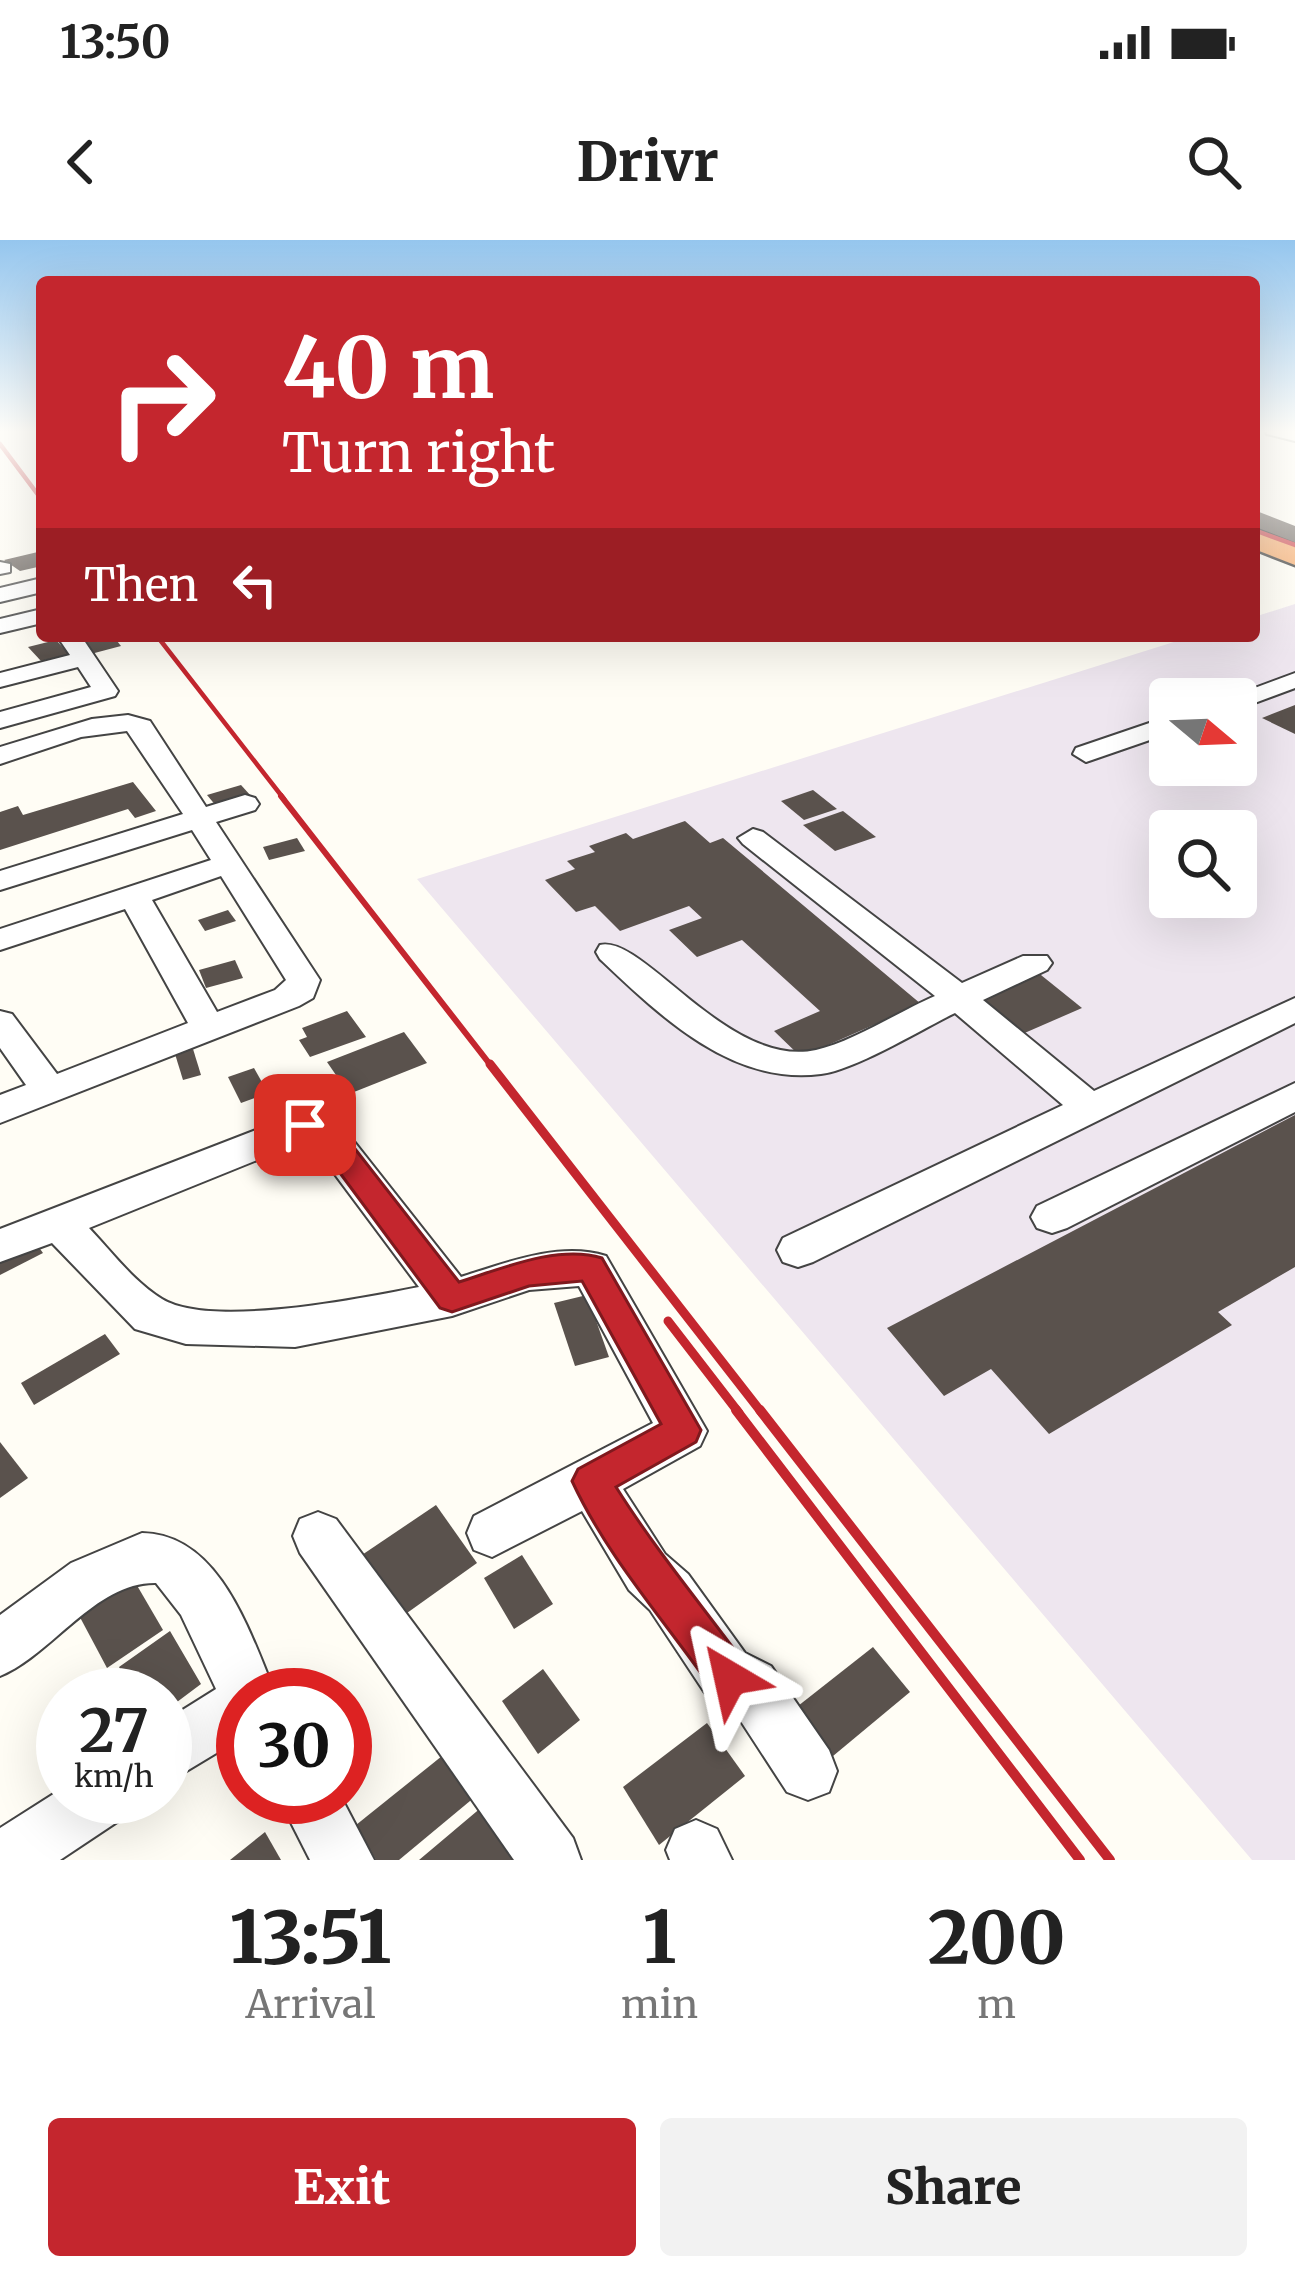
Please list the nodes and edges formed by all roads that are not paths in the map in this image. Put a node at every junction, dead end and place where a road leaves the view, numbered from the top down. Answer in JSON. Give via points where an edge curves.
{"nodes":[{"id":1,"x":1260,"y":522,"type":"edge"},
{"id":2,"x":1295,"y":535,"type":"edge"},
{"id":3,"x":1260,"y":541,"type":"edge"},
{"id":4,"x":1295,"y":556,"type":"edge"},
{"id":5,"x":1,"y":567,"type":"edge"},
{"id":6,"x":34,"y":587,"type":"edge"},
{"id":7,"x":0,"y":595,"type":"edge"},
{"id":8,"x":36,"y":617,"type":"edge"},
{"id":9,"x":0,"y":626,"type":"edge"},
{"id":10,"x":76,"y":647,"type":"edge"},
{"id":11,"x":0,"y":680,"type":"edge"},
{"id":12,"x":1295,"y":680,"type":"edge"},
{"id":13,"x":1257,"y":694,"type":"edge"},
{"id":14,"x":0,"y":720,"type":"edge"},
{"id":15,"x":1149,"y":732,"type":"edge"},
{"id":16,"x":1086,"y":754,"type":"dead end"},
{"id":17,"x":0,"y":756,"type":"edge"},
{"id":18,"x":245,"y":803,"type":"dead end"},
{"id":19,"x":198,"y":818,"type":"junction"},
{"id":20,"x":753,"y":838,"type":"dead end"},
{"id":21,"x":228,"y":864,"type":"junction"},
{"id":22,"x":0,"y":881,"type":"edge"},
{"id":23,"x":133,"y":895,"type":"junction"},
{"id":24,"x":0,"y":940,"type":"edge"},
{"id":25,"x":612,"y":952,"type":"dead end"},
{"id":26,"x":1035,"y":963,"type":"dead end"},
{"id":27,"x":959,"y":998,"type":"junction"},
{"id":28,"x":1295,"y":1009,"type":"edge"},
{"id":29,"x":0,"y":1022,"type":"edge"},
{"id":30,"x":207,"y":1026,"type":"junction"},
{"id":31,"x":50,"y":1090,"type":"junction"},
{"id":32,"x":1295,"y":1096,"type":"edge"},
{"id":33,"x":1091,"y":1108,"type":"junction"},
{"id":34,"x":0,"y":1110,"type":"edge"},
{"id":35,"x":1052,"y":1217,"type":"dead end"},
{"id":36,"x":60,"y":1224,"type":"junction"},
{"id":37,"x":0,"y":1246,"type":"edge"},
{"id":38,"x":798,"y":1250,"type":"dead end"},
{"id":39,"x":452,"y":1298,"type":"junction"},
{"id":40,"x":591,"y":1481,"type":"junction"},
{"id":41,"x":492,"y":1533,"type":"dead end"},
{"id":42,"x":318,"y":1536,"type":"dead end"},
{"id":43,"x":0,"y":1649,"type":"edge"},
{"id":44,"x":234,"y":1668,"type":"edge"},
{"id":45,"x":808,"y":1771,"type":"dead end"},
{"id":46,"x":60,"y":1824,"type":"edge"},
{"id":47,"x":323,"y":1824,"type":"edge"},
{"id":48,"x":6,"y":1860,"type":"edge"},
{"id":49,"x":344,"y":1860,"type":"edge"},
{"id":50,"x":551,"y":1860,"type":"edge"}],
"edges":[{"from":1,"to":2,"type":"highway"},
{"from":3,"to":4,"type":"highway"},
{"from":5,"to":6,"type":"street"},
{"from":6,"to":7,"type":"street"},
{"from":8,"to":9,"type":"street"},
{"from":10,"to":11,"type":"street"},
{"from":10,"to":14,"type":"street","via":[[106,691]]},
{"from":12,"to":13,"type":"street"},
{"from":15,"to":16,"type":"street"},
{"from":17,"to":19,"type":"street","via":[[133,722]]},
{"from":18,"to":19,"type":"street"},
{"from":19,"to":21,"type":"street"},
{"from":19,"to":22,"type":"street"},
{"from":20,"to":27,"type":"street"},
{"from":21,"to":23,"type":"street"},
{"from":21,"to":30,"type":"street","via":[[303,980],[287,998]]},
{"from":23,"to":24,"type":"street"},
{"from":23,"to":30,"type":"street"},
{"from":25,"to":27,"type":"street","via":[[705,1033],[794,1064],[821,1062]]},
{"from":26,"to":27,"type":"street"},
{"from":27,"to":33,"type":"street"},
{"from":28,"to":33,"type":"street"},
{"from":29,"to":31,"type":"street"},
{"from":30,"to":31,"type":"street"},
{"from":31,"to":34,"type":"street"},
{"from":32,"to":35,"type":"street"},
{"from":33,"to":38,"type":"street"},
{"from":36,"to":37,"type":"street"},
{"from":36,"to":39,"type":"street","via":[[129,1298],[152,1316],[186,1326],[296,1329]]},
{"from":36,"to":39,"type":"street","via":[[305,1125],[328,1135]]},
{"from":39,"to":40,"type":"street","via":[[529,1273],[591,1268],[683,1430]]},
{"from":40,"to":41,"type":"street"},
{"from":40,"to":45,"type":"street","via":[[647,1572],[725,1673],[751,1686]]},
{"from":42,"to":50,"type":"street"},
{"from":43,"to":44,"type":"street","via":[[109,1570],[153,1554],[182,1570]]},
{"from":46,"to":48,"type":"street"},
{"from":47,"to":49,"type":"street"}]}
